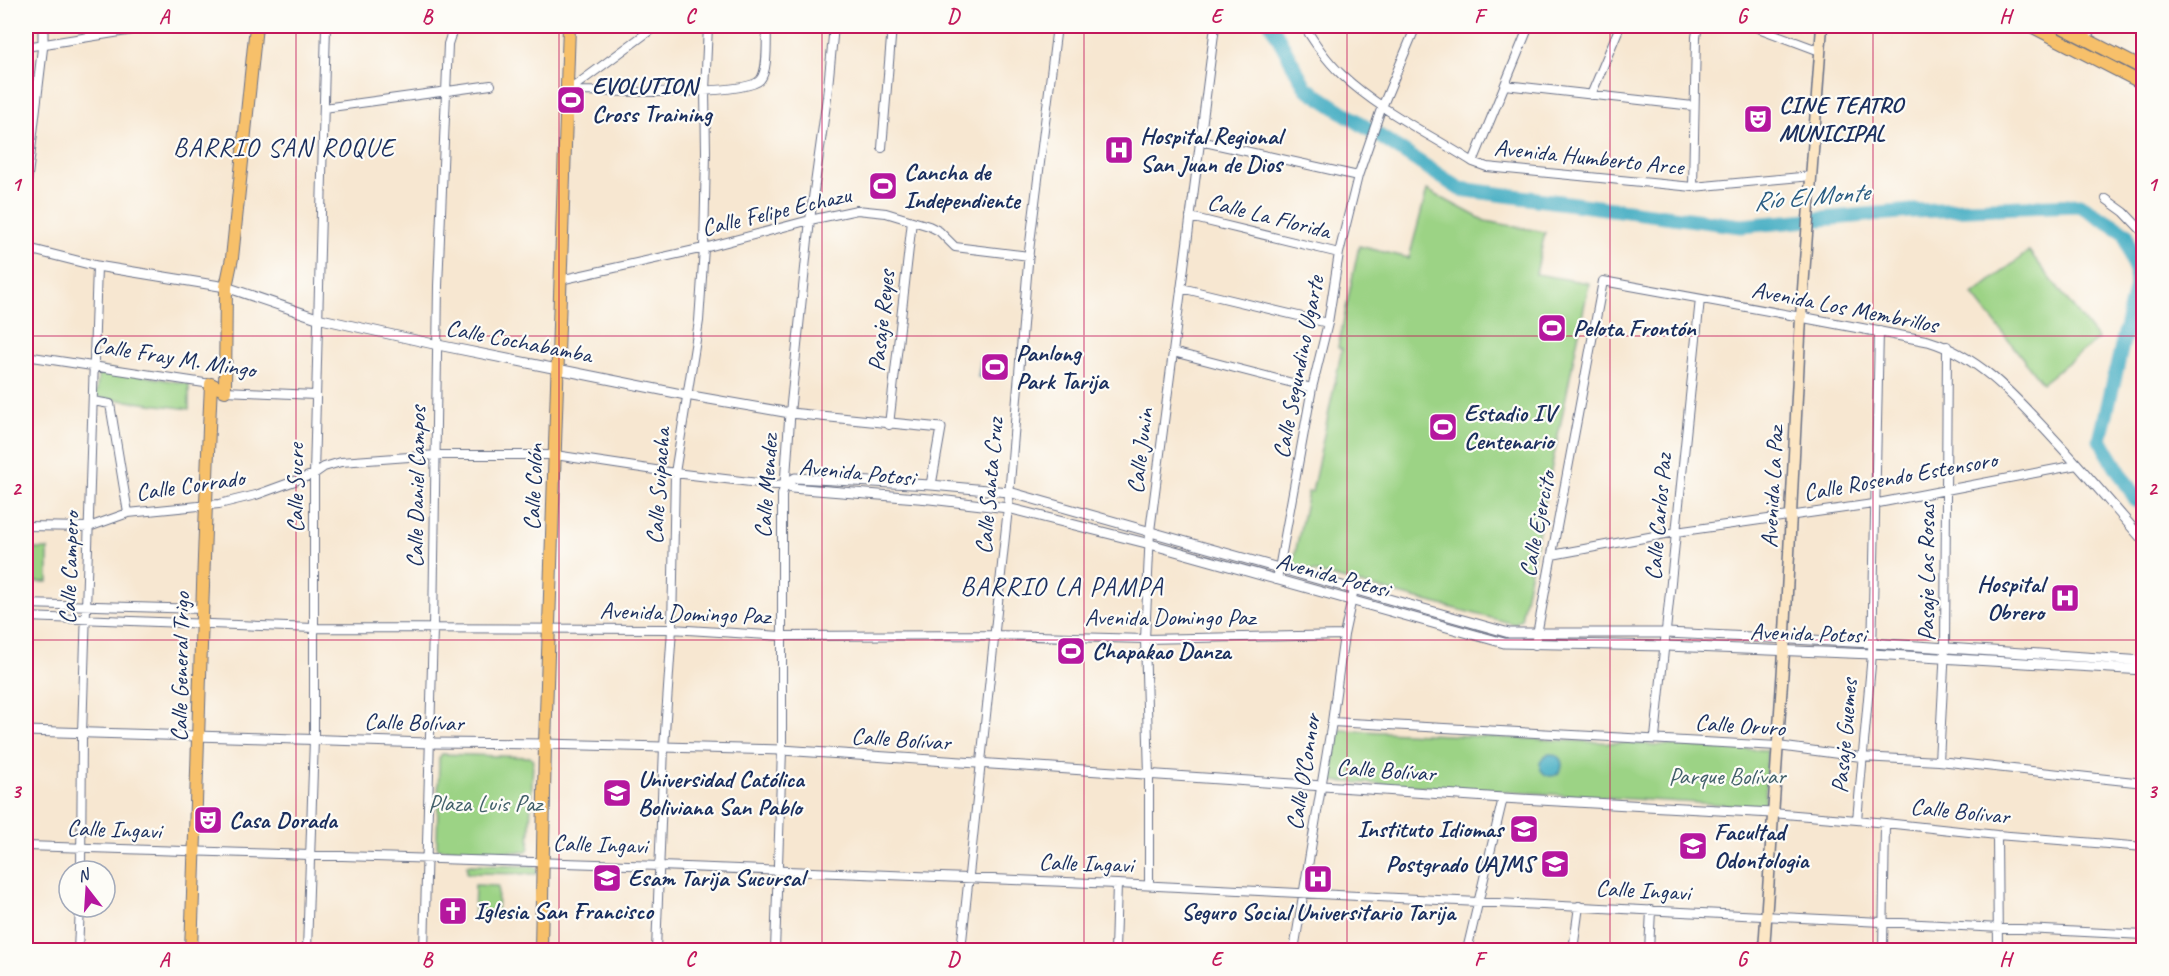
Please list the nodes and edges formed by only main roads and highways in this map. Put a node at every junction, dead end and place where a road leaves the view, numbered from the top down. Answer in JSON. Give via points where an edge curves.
{"nodes":[{"id":1,"x":256,"y":26,"type":"edge"},
{"id":2,"x":569,"y":26,"type":"edge"},
{"id":3,"x":1822,"y":26,"type":"edge"},
{"id":4,"x":2031,"y":26,"type":"edge"},
{"id":5,"x":2060,"y":26,"type":"edge"},
{"id":6,"x":2144,"y":69,"type":"edge"},
{"id":7,"x":2144,"y":84,"type":"edge"},
{"id":8,"x":211,"y":384,"type":"joint"},
{"id":9,"x":191,"y":951,"type":"edge"},
{"id":10,"x":541,"y":951,"type":"edge"},
{"id":11,"x":1764,"y":951,"type":"edge"}],
"edges":[{"from":1,"to":8,"type":"main road","name":"Calle Fray M. Mingo","via":[[226,287],[225,391]]},
{"from":2,"to":10,"type":"main road","name":"Calle Colón"},
{"from":3,"to":11,"type":"main road","name":"Avenida La Paz"},
{"from":4,"to":7,"type":"main road"},
{"from":5,"to":6,"type":"main road"},
{"from":8,"to":9,"type":"main road","name":"Calle General Trigo"}]}
